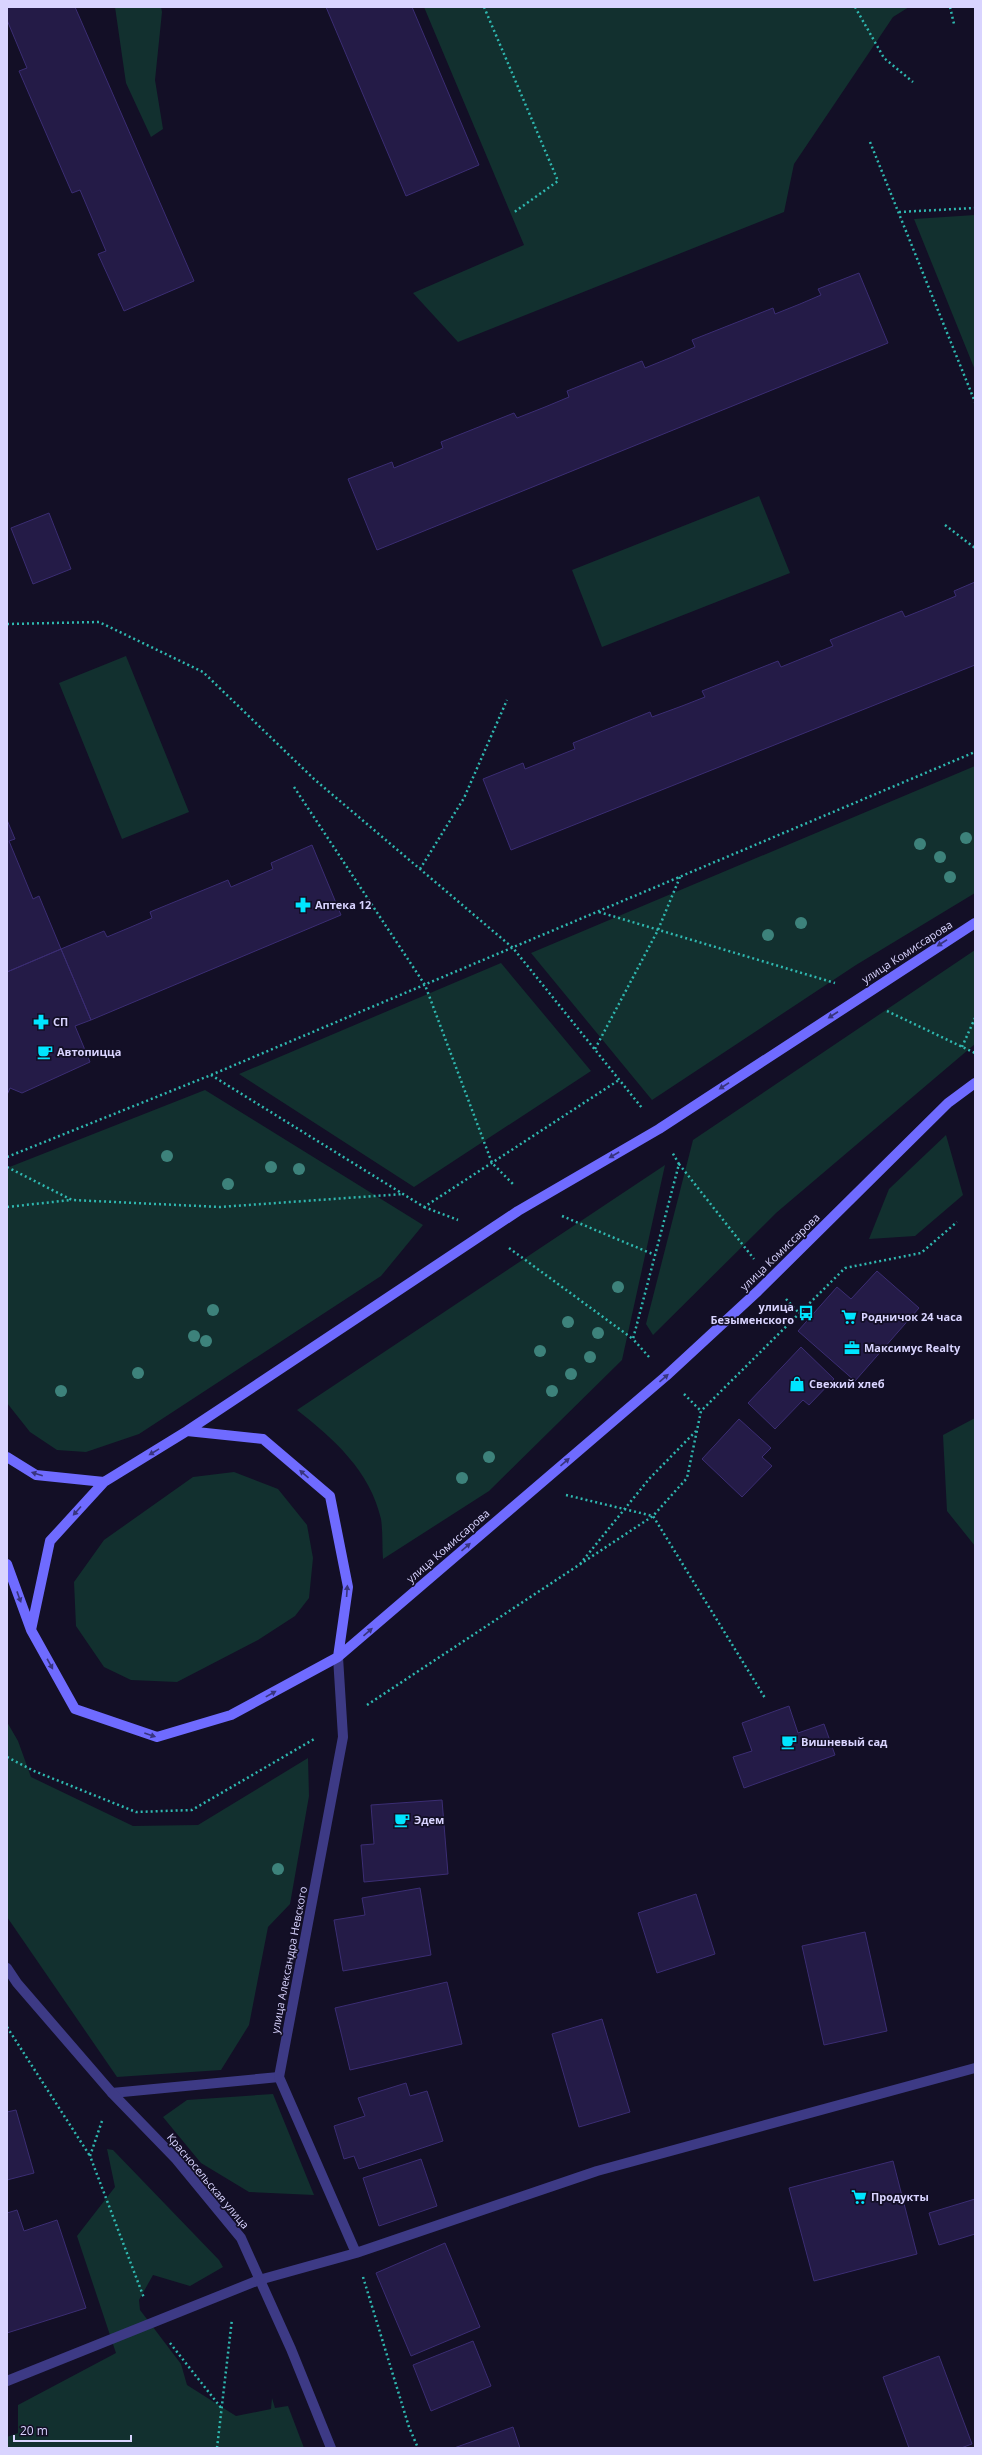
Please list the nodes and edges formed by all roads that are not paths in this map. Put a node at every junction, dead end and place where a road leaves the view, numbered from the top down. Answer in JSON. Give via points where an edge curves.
{"nodes":[{"id":1,"x":975,"y":923,"type":"edge"},
{"id":2,"x":975,"y":1083,"type":"edge"},
{"id":3,"x":188,"y":1431,"type":"junction"},
{"id":4,"x":7,"y":1457,"type":"edge"},
{"id":5,"x":104,"y":1482,"type":"junction"},
{"id":6,"x":7,"y":1564,"type":"edge"},
{"id":7,"x":31,"y":1630,"type":"junction"},
{"id":8,"x":338,"y":1657,"type":"junction"},
{"id":9,"x":7,"y":1968,"type":"edge"},
{"id":10,"x":975,"y":2068,"type":"edge"},
{"id":11,"x":279,"y":2077,"type":"junction"},
{"id":12,"x":112,"y":2093,"type":"junction"},
{"id":13,"x":356,"y":2253,"type":"junction"},
{"id":14,"x":259,"y":2280,"type":"junction"},
{"id":15,"x":7,"y":2381,"type":"edge"},
{"id":16,"x":331,"y":2448,"type":"edge"}],
"edges":[{"from":1,"to":3,"type":"main road","name":"улица Комиссарова","one_way":true,"via":[[659,1129],[531,1203]]},
{"from":8,"to":2,"type":"main road","name":"улица Комиссарова","one_way":true,"via":[[666,1376],[770,1279],[948,1103]]},
{"from":3,"to":5,"type":"main road","name":"улица Комиссарова","one_way":true},
{"from":8,"to":3,"type":"main road","one_way":true,"via":[[348,1587],[330,1496],[263,1439]]},
{"from":5,"to":4,"type":"main road","one_way":true,"via":[[36,1475]]},
{"from":5,"to":7,"type":"main road","one_way":true,"via":[[50,1541]]},
{"from":6,"to":7,"type":"main road","one_way":true},
{"from":7,"to":8,"type":"main road","name":"улица Комиссарова","one_way":true,"via":[[75,1709],[157,1737],[231,1715]]},
{"from":8,"to":11,"type":"street","name":"улица Александра Невского","via":[[343,1737]]},
{"from":9,"to":12,"type":"street","name":"Красносельская улица"},
{"from":10,"to":13,"type":"street","via":[[597,2171]]},
{"from":11,"to":12,"type":"street"},
{"from":11,"to":13,"type":"street"},
{"from":12,"to":14,"type":"street","name":"Красносельская улица","via":[[176,2159],[241,2238]]},
{"from":13,"to":14,"type":"street"},
{"from":14,"to":15,"type":"street"},
{"from":14,"to":16,"type":"street","name":"Красносельская улица"}]}
